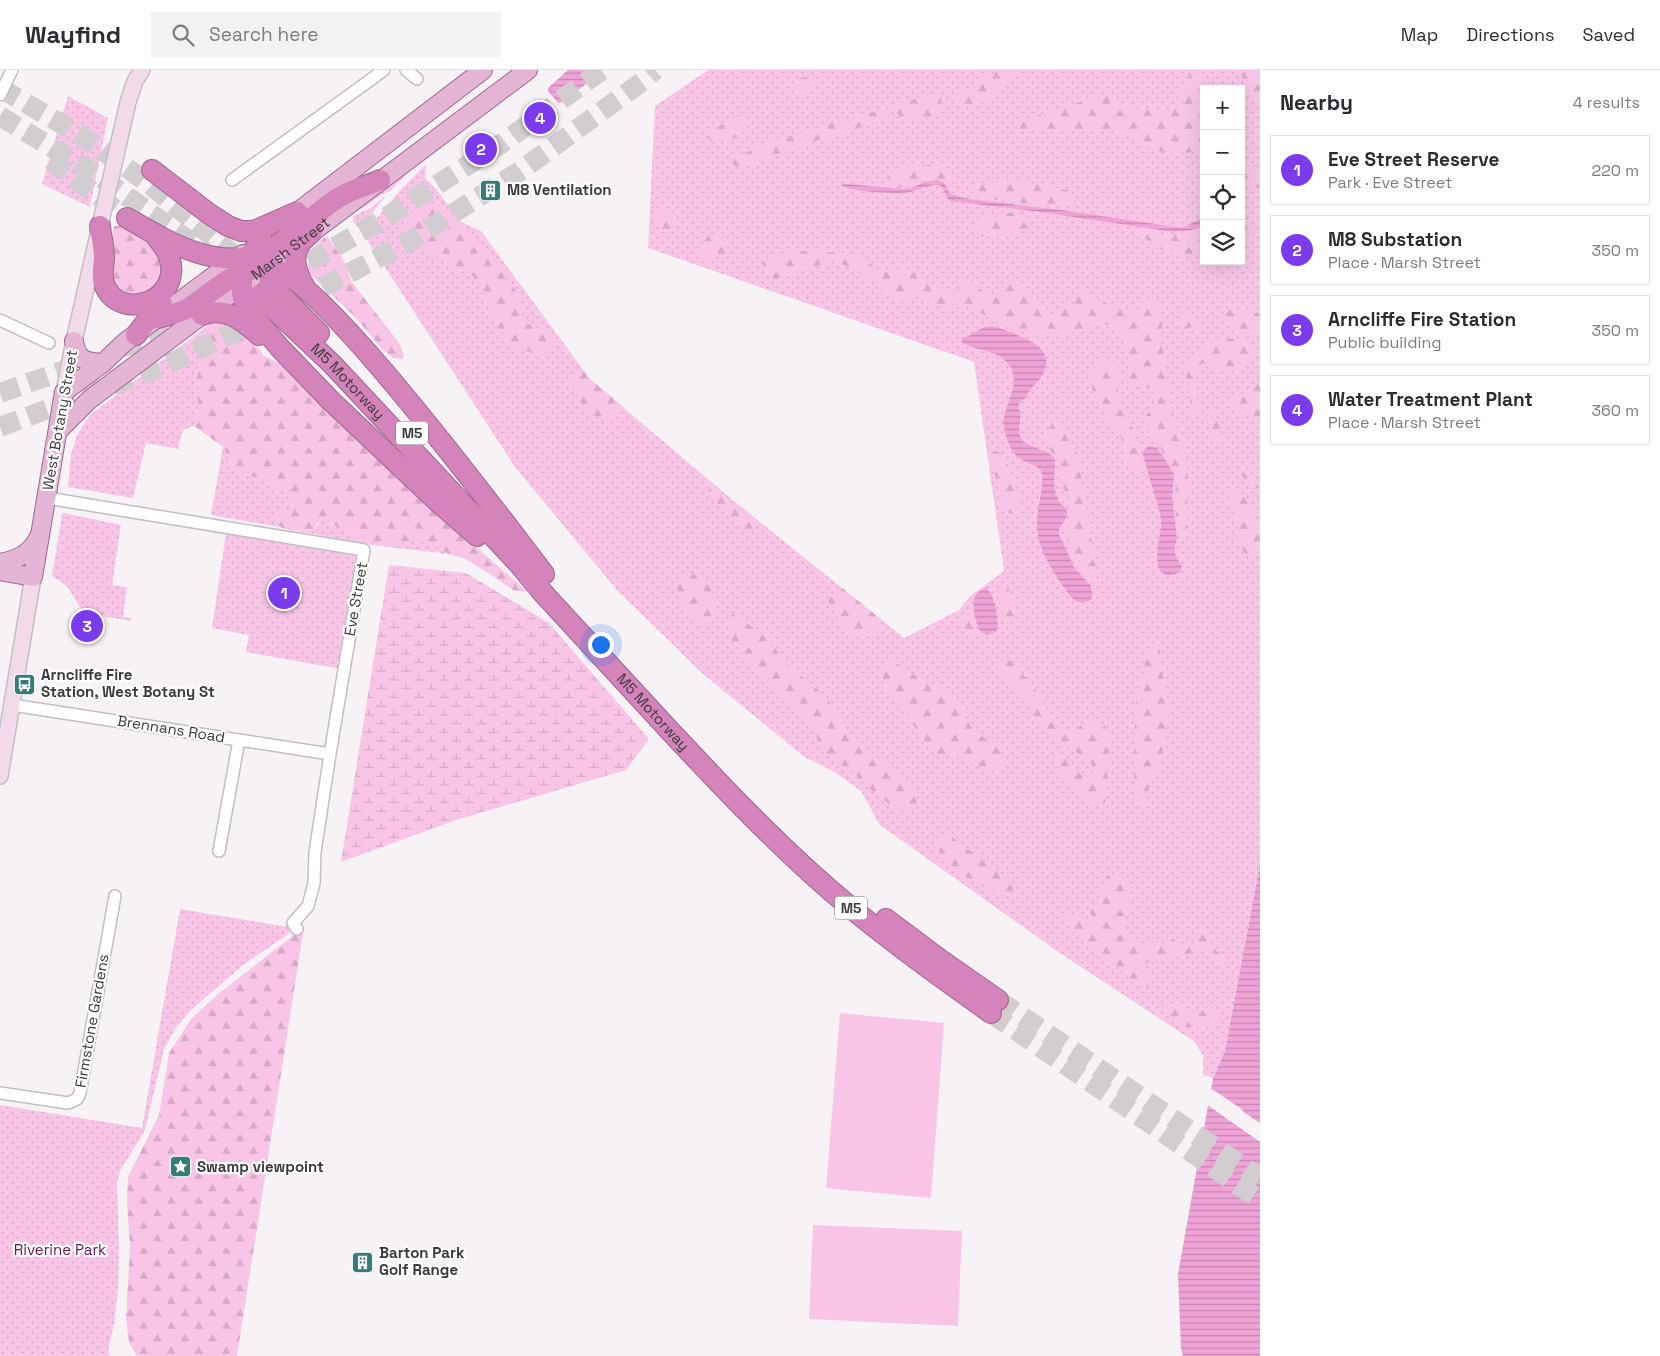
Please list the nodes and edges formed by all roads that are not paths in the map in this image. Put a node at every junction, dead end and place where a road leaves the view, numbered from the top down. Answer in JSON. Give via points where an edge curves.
{"nodes":[{"id":1,"x":12,"y":70,"type":"edge"},
{"id":2,"x":142,"y":70,"type":"edge"},
{"id":3,"x":384,"y":70,"type":"edge"},
{"id":4,"x":406,"y":70,"type":"edge"},
{"id":5,"x":484,"y":70,"type":"edge"},
{"id":6,"x":528,"y":70,"type":"edge"},
{"id":7,"x":417,"y":79,"type":"dead end"},
{"id":8,"x":0,"y":94,"type":"edge"},
{"id":9,"x":152,"y":170,"type":"dead end"},
{"id":10,"x":232,"y":180,"type":"dead end"},
{"id":11,"x":380,"y":180,"type":"joint"},
{"id":12,"x":338,"y":197,"type":"junction"},
{"id":13,"x":208,"y":214,"type":"junction"},
{"id":14,"x":127,"y":218,"type":"tunnel mouth"},
{"id":15,"x":305,"y":222,"type":"junction"},
{"id":16,"x":100,"y":226,"type":"junction"},
{"id":17,"x":153,"y":234,"type":"junction"},
{"id":18,"x":262,"y":239,"type":"joint"},
{"id":19,"x":174,"y":244,"type":"junction"},
{"id":20,"x":246,"y":272,"type":"junction"},
{"id":21,"x":310,"y":295,"type":"junction"},
{"id":22,"x":210,"y":309,"type":"junction"},
{"id":23,"x":158,"y":318,"type":"joint"},
{"id":24,"x":0,"y":320,"type":"edge"},
{"id":25,"x":136,"y":334,"type":"junction"},
{"id":26,"x":74,"y":341,"type":"junction"},
{"id":27,"x":49,"y":343,"type":"dead end"},
{"id":28,"x":280,"y":348,"type":"junction"},
{"id":29,"x":103,"y":362,"type":"junction"},
{"id":30,"x":64,"y":392,"type":"junction"},
{"id":31,"x":58,"y":430,"type":"junction"},
{"id":32,"x":47,"y":498,"type":"junction"},
{"id":33,"x":41,"y":534,"type":"junction"},
{"id":34,"x":0,"y":563,"type":"edge"},
{"id":35,"x":0,"y":571,"type":"edge"},
{"id":36,"x":33,"y":578,"type":"junction"},
{"id":37,"x":548,"y":590,"type":"junction"},
{"id":38,"x":12,"y":705,"type":"junction"},
{"id":39,"x":239,"y":740,"type":"junction"},
{"id":40,"x":330,"y":754,"type":"junction"},
{"id":41,"x":0,"y":776,"type":"edge"},
{"id":42,"x":219,"y":852,"type":"dead end"},
{"id":43,"x":115,"y":896,"type":"dead end"},
{"id":44,"x":297,"y":929,"type":"dead end"},
{"id":45,"x":994,"y":1006,"type":"tunnel mouth"},
{"id":46,"x":0,"y":1093,"type":"edge"}],
"edges":[{"from":1,"to":8,"type":"street"},
{"from":2,"to":16,"type":"main road","name":"West Botany Street","via":[[130,92]]},
{"from":3,"to":10,"type":"street"},
{"from":4,"to":7,"type":"street"},
{"from":5,"to":12,"type":"main road"},
{"from":6,"to":11,"type":"main road"},
{"from":9,"to":13,"type":"highway"},
{"from":11,"to":12,"type":"highway"},
{"from":12,"to":15,"type":"highway"},
{"from":13,"to":15,"type":"highway","via":[[234,230],[247,232]]},
{"from":13,"to":20,"type":"highway"},
{"from":14,"to":17,"type":"highway"},
{"from":15,"to":18,"type":"main road","name":"Marsh Street"},
{"from":15,"to":20,"type":"highway"},
{"from":15,"to":21,"type":"highway","via":[[296,264],[298,275]]},
{"from":16,"to":17,"type":"highway","via":[[104,284],[115,298],[126,303],[146,303],[158,297],[171,279],[172,267],[167,251]]},
{"from":16,"to":26,"type":"main road","name":"West Botany Street"},
{"from":17,"to":19,"type":"highway"},
{"from":18,"to":20,"type":"highway"},
{"from":19,"to":20,"type":"highway"},
{"from":19,"to":25,"type":"highway","via":[[184,264],[181,284]]},
{"from":20,"to":21,"type":"highway","via":[[276,270]]},
{"from":20,"to":22,"type":"highway"},
{"from":20,"to":23,"type":"highway","via":[[188,309]]},
{"from":20,"to":28,"type":"highway","via":[[243,298],[250,312]]},
{"from":20,"to":37,"type":"highway","name":"M5 Motorway","number":"M5","via":[[325,339]]},
{"from":21,"to":37,"type":"highway","via":[[414,407]]},
{"from":22,"to":28,"type":"highway","via":[[240,319]]},
{"from":22,"to":31,"type":"main road","via":[[89,400]]},
{"from":23,"to":25,"type":"main road"},
{"from":24,"to":27,"type":"street"},
{"from":25,"to":29,"type":"main road"},
{"from":26,"to":29,"type":"main road","via":[[76,352],[82,359]]},
{"from":26,"to":30,"type":"main road","name":"West Botany Street"},
{"from":28,"to":37,"type":"highway","via":[[437,502]]},
{"from":29,"to":30,"type":"main road"},
{"from":30,"to":31,"type":"main road","name":"West Botany Street"},
{"from":31,"to":32,"type":"main road","name":"West Botany Street"},
{"from":32,"to":33,"type":"main road","name":"West Botany Street"},
{"from":32,"to":40,"type":"street","name":"Eve Street","via":[[364,550]]},
{"from":33,"to":34,"type":"main road","via":[[24,556]]},
{"from":33,"to":36,"type":"main road","name":"West Botany Street"},
{"from":35,"to":36,"type":"main road"},
{"from":36,"to":38,"type":"main road","name":"West Botany Street"},
{"from":37,"to":45,"type":"highway","name":"M5 Motorway","number":"M5","via":[[786,850],[907,953]]},
{"from":38,"to":39,"type":"street","name":"Brennans Road"},
{"from":38,"to":41,"type":"main road","name":"West Botany Street"},
{"from":39,"to":40,"type":"street","name":"Brennans Road"},
{"from":39,"to":42,"type":"street"},
{"from":40,"to":44,"type":"street","name":"Eve Street","via":[[315,852],[314,883],[308,906],[293,923]]},
{"from":43,"to":46,"type":"street","name":"Firmstone Gardens","via":[[80,1094],[68,1103]]}]}
